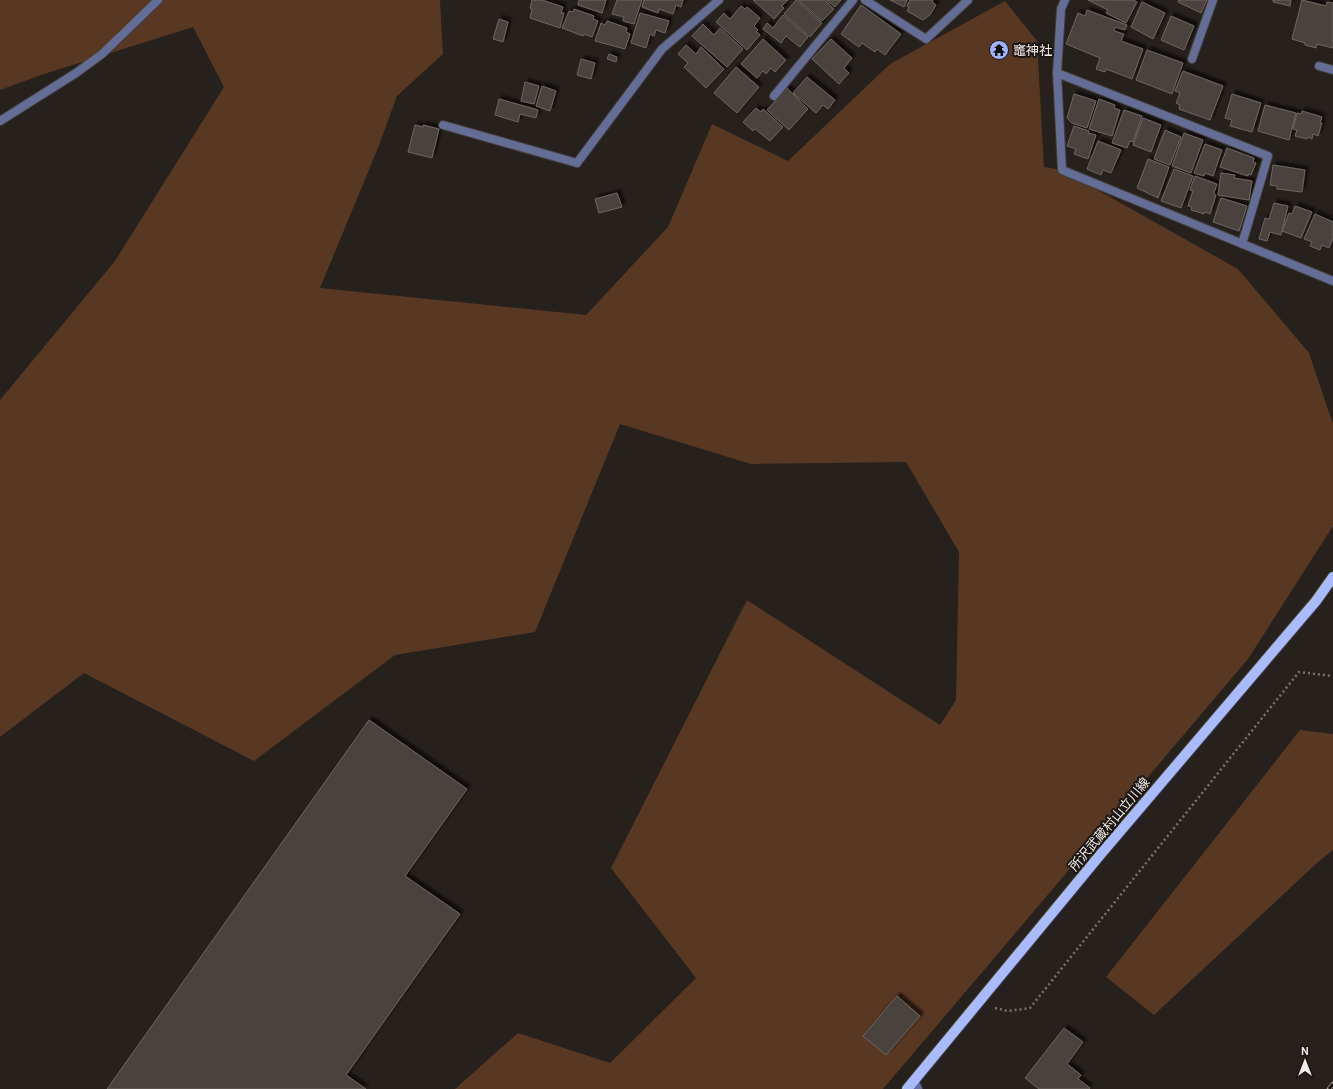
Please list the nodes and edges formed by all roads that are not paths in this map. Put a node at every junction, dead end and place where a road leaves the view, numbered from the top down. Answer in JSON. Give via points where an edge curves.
{"nodes":[{"id":1,"x":158,"y":0,"type":"edge"},
{"id":2,"x":718,"y":0,"type":"edge"},
{"id":3,"x":853,"y":0,"type":"edge"},
{"id":4,"x":865,"y":0,"type":"edge"},
{"id":5,"x":968,"y":0,"type":"edge"},
{"id":6,"x":1065,"y":0,"type":"edge"},
{"id":7,"x":1214,"y":0,"type":"edge"},
{"id":8,"x":1192,"y":59,"type":"dead end"},
{"id":9,"x":1319,"y":66,"type":"dead end"},
{"id":10,"x":1333,"y":70,"type":"edge"},
{"id":11,"x":1057,"y":73,"type":"junction"},
{"id":12,"x":774,"y":96,"type":"dead end"},
{"id":13,"x":0,"y":121,"type":"edge"},
{"id":14,"x":443,"y":125,"type":"dead end"},
{"id":15,"x":1242,"y":244,"type":"junction"},
{"id":16,"x":1333,"y":281,"type":"edge"},
{"id":17,"x":1333,"y":577,"type":"edge"},
{"id":18,"x":916,"y":1085,"type":"edge"},
{"id":19,"x":907,"y":1089,"type":"edge"}],
"edges":[{"from":1,"to":13,"type":"street","via":[[102,54]]},
{"from":2,"to":14,"type":"street","via":[[662,49],[577,163]]},
{"from":3,"to":12,"type":"street"},
{"from":4,"to":5,"type":"street","via":[[926,40]]},
{"from":6,"to":11,"type":"street","via":[[1061,9]]},
{"from":7,"to":8,"type":"street"},
{"from":9,"to":10,"type":"street"},
{"from":11,"to":15,"type":"street","via":[[1062,170]]},
{"from":11,"to":15,"type":"street","via":[[1268,156]]},
{"from":15,"to":16,"type":"street"},
{"from":17,"to":18,"type":"main road","name":"所沢武蔵村山立川線","via":[[1316,601],[977,1004]]},
{"from":18,"to":19,"type":"main road","name":"所沢武蔵村山立川線"}]}
